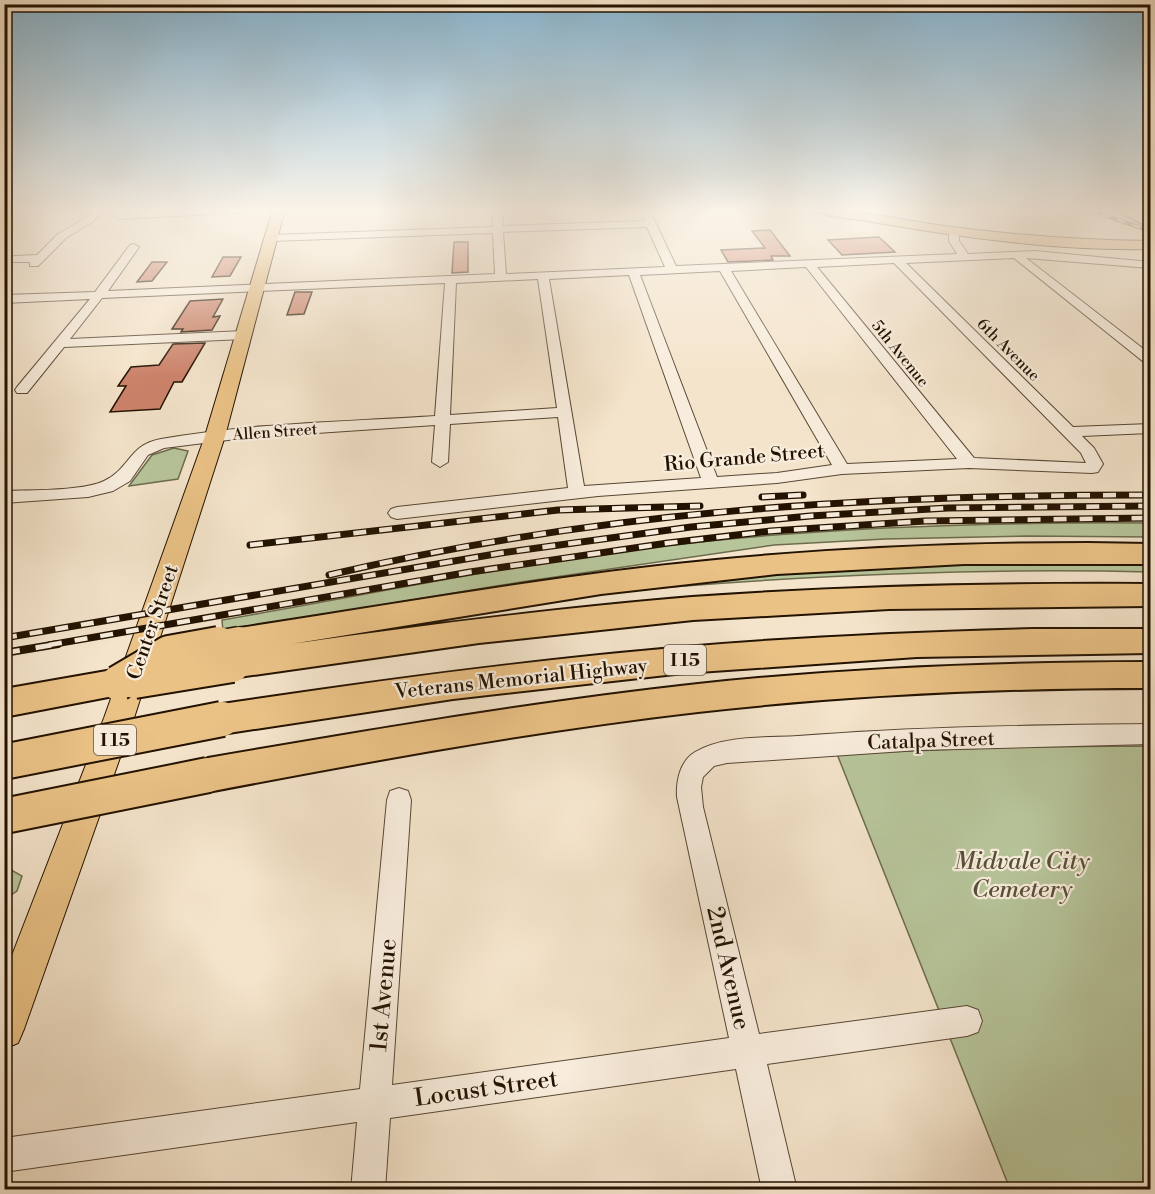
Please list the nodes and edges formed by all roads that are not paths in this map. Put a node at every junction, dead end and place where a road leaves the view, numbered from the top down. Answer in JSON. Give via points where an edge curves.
{"nodes":[{"id":1,"x":120,"y":265,"type":"edge"},
{"id":2,"x":263,"y":265,"type":"edge"},
{"id":3,"x":500,"y":265,"type":"edge"},
{"id":4,"x":670,"y":265,"type":"edge"},
{"id":5,"x":771,"y":265,"type":"edge"},
{"id":6,"x":809,"y":265,"type":"edge"},
{"id":7,"x":902,"y":265,"type":"edge"},
{"id":8,"x":1029,"y":265,"type":"edge"},
{"id":9,"x":723,"y":267,"type":"junction"},
{"id":10,"x":672,"y":269,"type":"junction"},
{"id":11,"x":633,"y":271,"type":"junction"},
{"id":12,"x":543,"y":275,"type":"junction"},
{"id":13,"x":501,"y":277,"type":"junction"},
{"id":14,"x":451,"y":279,"type":"junction"},
{"id":15,"x":256,"y":288,"type":"junction"},
{"id":16,"x":97,"y":295,"type":"junction"},
{"id":17,"x":4,"y":299,"type":"edge"},
{"id":18,"x":244,"y":335,"type":"junction"},
{"id":19,"x":59,"y":344,"type":"junction"},
{"id":20,"x":1150,"y":360,"type":"edge"},
{"id":21,"x":22,"y":390,"type":"dead end"},
{"id":22,"x":565,"y":412,"type":"junction"},
{"id":23,"x":442,"y":420,"type":"junction"},
{"id":24,"x":1150,"y":429,"type":"edge"},
{"id":25,"x":1068,"y":432,"type":"junction"},
{"id":26,"x":215,"y":436,"type":"junction"},
{"id":27,"x":440,"y":462,"type":"dead end"},
{"id":28,"x":969,"y":464,"type":"junction"},
{"id":29,"x":1095,"y":464,"type":"joint"},
{"id":30,"x":842,"y":469,"type":"junction"},
{"id":31,"x":711,"y":482,"type":"junction"},
{"id":32,"x":577,"y":492,"type":"junction"},
{"id":33,"x":4,"y":497,"type":"edge"},
{"id":34,"x":397,"y":513,"type":"dead end"},
{"id":35,"x":1150,"y":546,"type":"edge"},
{"id":36,"x":966,"y":554,"type":"junction"},
{"id":37,"x":1150,"y":554,"type":"edge"},
{"id":38,"x":1150,"y":595,"type":"edge"},
{"id":39,"x":1150,"y":641,"type":"edge"},
{"id":40,"x":236,"y":653,"type":"junction"},
{"id":41,"x":1150,"y":675,"type":"edge"},
{"id":42,"x":19,"y":700,"type":"edge"},
{"id":43,"x":1150,"y":734,"type":"edge"},
{"id":44,"x":713,"y":756,"type":"joint"},
{"id":45,"x":6,"y":761,"type":"edge"},
{"id":46,"x":399,"y":800,"type":"dead end"},
{"id":47,"x":4,"y":816,"type":"edge"},
{"id":48,"x":967,"y":1021,"type":"dead end"},
{"id":49,"x":4,"y":1029,"type":"edge"},
{"id":50,"x":748,"y":1051,"type":"junction"},
{"id":51,"x":375,"y":1103,"type":"junction"},
{"id":52,"x":4,"y":1155,"type":"edge"},
{"id":53,"x":368,"y":1190,"type":"edge"},
{"id":54,"x":780,"y":1190,"type":"edge"}],
"edges":[{"from":1,"to":16,"type":"street"},
{"from":2,"to":15,"type":"main road","name":"Center Street"},
{"from":3,"to":13,"type":"street"},
{"from":4,"to":10,"type":"street"},
{"from":5,"to":9,"type":"street"},
{"from":6,"to":28,"type":"street","name":"5th Avenue"},
{"from":7,"to":25,"type":"street","name":"6th Avenue"},
{"from":8,"to":20,"type":"street"},
{"from":9,"to":10,"type":"street"},
{"from":9,"to":30,"type":"street"},
{"from":10,"to":11,"type":"street"},
{"from":11,"to":12,"type":"street"},
{"from":11,"to":31,"type":"street"},
{"from":12,"to":13,"type":"street"},
{"from":12,"to":22,"type":"street"},
{"from":13,"to":14,"type":"street"},
{"from":14,"to":15,"type":"street"},
{"from":14,"to":23,"type":"street"},
{"from":15,"to":16,"type":"street"},
{"from":15,"to":18,"type":"main road","name":"Center Street"},
{"from":16,"to":17,"type":"street"},
{"from":16,"to":19,"type":"street"},
{"from":18,"to":19,"type":"street"},
{"from":18,"to":26,"type":"main road","name":"Center Street"},
{"from":19,"to":21,"type":"street"},
{"from":22,"to":23,"type":"street","name":"Allen Street"},
{"from":22,"to":32,"type":"street"},
{"from":23,"to":26,"type":"street","name":"Allen Street"},
{"from":23,"to":27,"type":"street"},
{"from":24,"to":25,"type":"street"},
{"from":25,"to":29,"type":"street","name":"6th Avenue"},
{"from":26,"to":33,"type":"street","name":"Allen Street","via":[[149,448],[121,480],[101,489]]},
{"from":26,"to":49,"type":"main road","name":"Center Street","via":[[119,718]]},
{"from":28,"to":29,"type":"street","name":"Rio Grande Street","via":[[1083,469]]},
{"from":28,"to":30,"type":"street","name":"Rio Grande Street"},
{"from":30,"to":31,"type":"street","name":"Rio Grande Street"},
{"from":31,"to":32,"type":"street","name":"Rio Grande Street"},
{"from":32,"to":34,"type":"street","name":"Rio Grande Street"},
{"from":35,"to":36,"type":"highway"},
{"from":36,"to":37,"type":"highway"},
{"from":36,"to":40,"type":"highway","via":[[788,563],[652,577]]},
{"from":38,"to":40,"type":"highway","via":[[978,595],[729,606]]},
{"from":39,"to":45,"type":"highway","name":"Veterans Memorial Highway","number":"I 15","bridge":true,"via":[[855,647],[499,678],[222,719]]},
{"from":40,"to":42,"type":"highway","bridge":true,"via":[[118,683]]},
{"from":41,"to":47,"type":"highway","bridge":true,"via":[[944,680],[698,698],[415,739]]},
{"from":43,"to":44,"type":"street","name":"Catalpa Street","via":[[927,739]]},
{"from":44,"to":50,"type":"street","name":"2nd Avenue","via":[[700,762],[691,773],[689,794]]},
{"from":46,"to":51,"type":"street","name":"1st Avenue"},
{"from":48,"to":50,"type":"street","name":"Locust Street"},
{"from":50,"to":51,"type":"street","name":"Locust Street"},
{"from":50,"to":54,"type":"street","name":"2nd Avenue"},
{"from":51,"to":52,"type":"street","name":"Locust Street"},
{"from":51,"to":53,"type":"street","name":"1st Avenue"}]}
